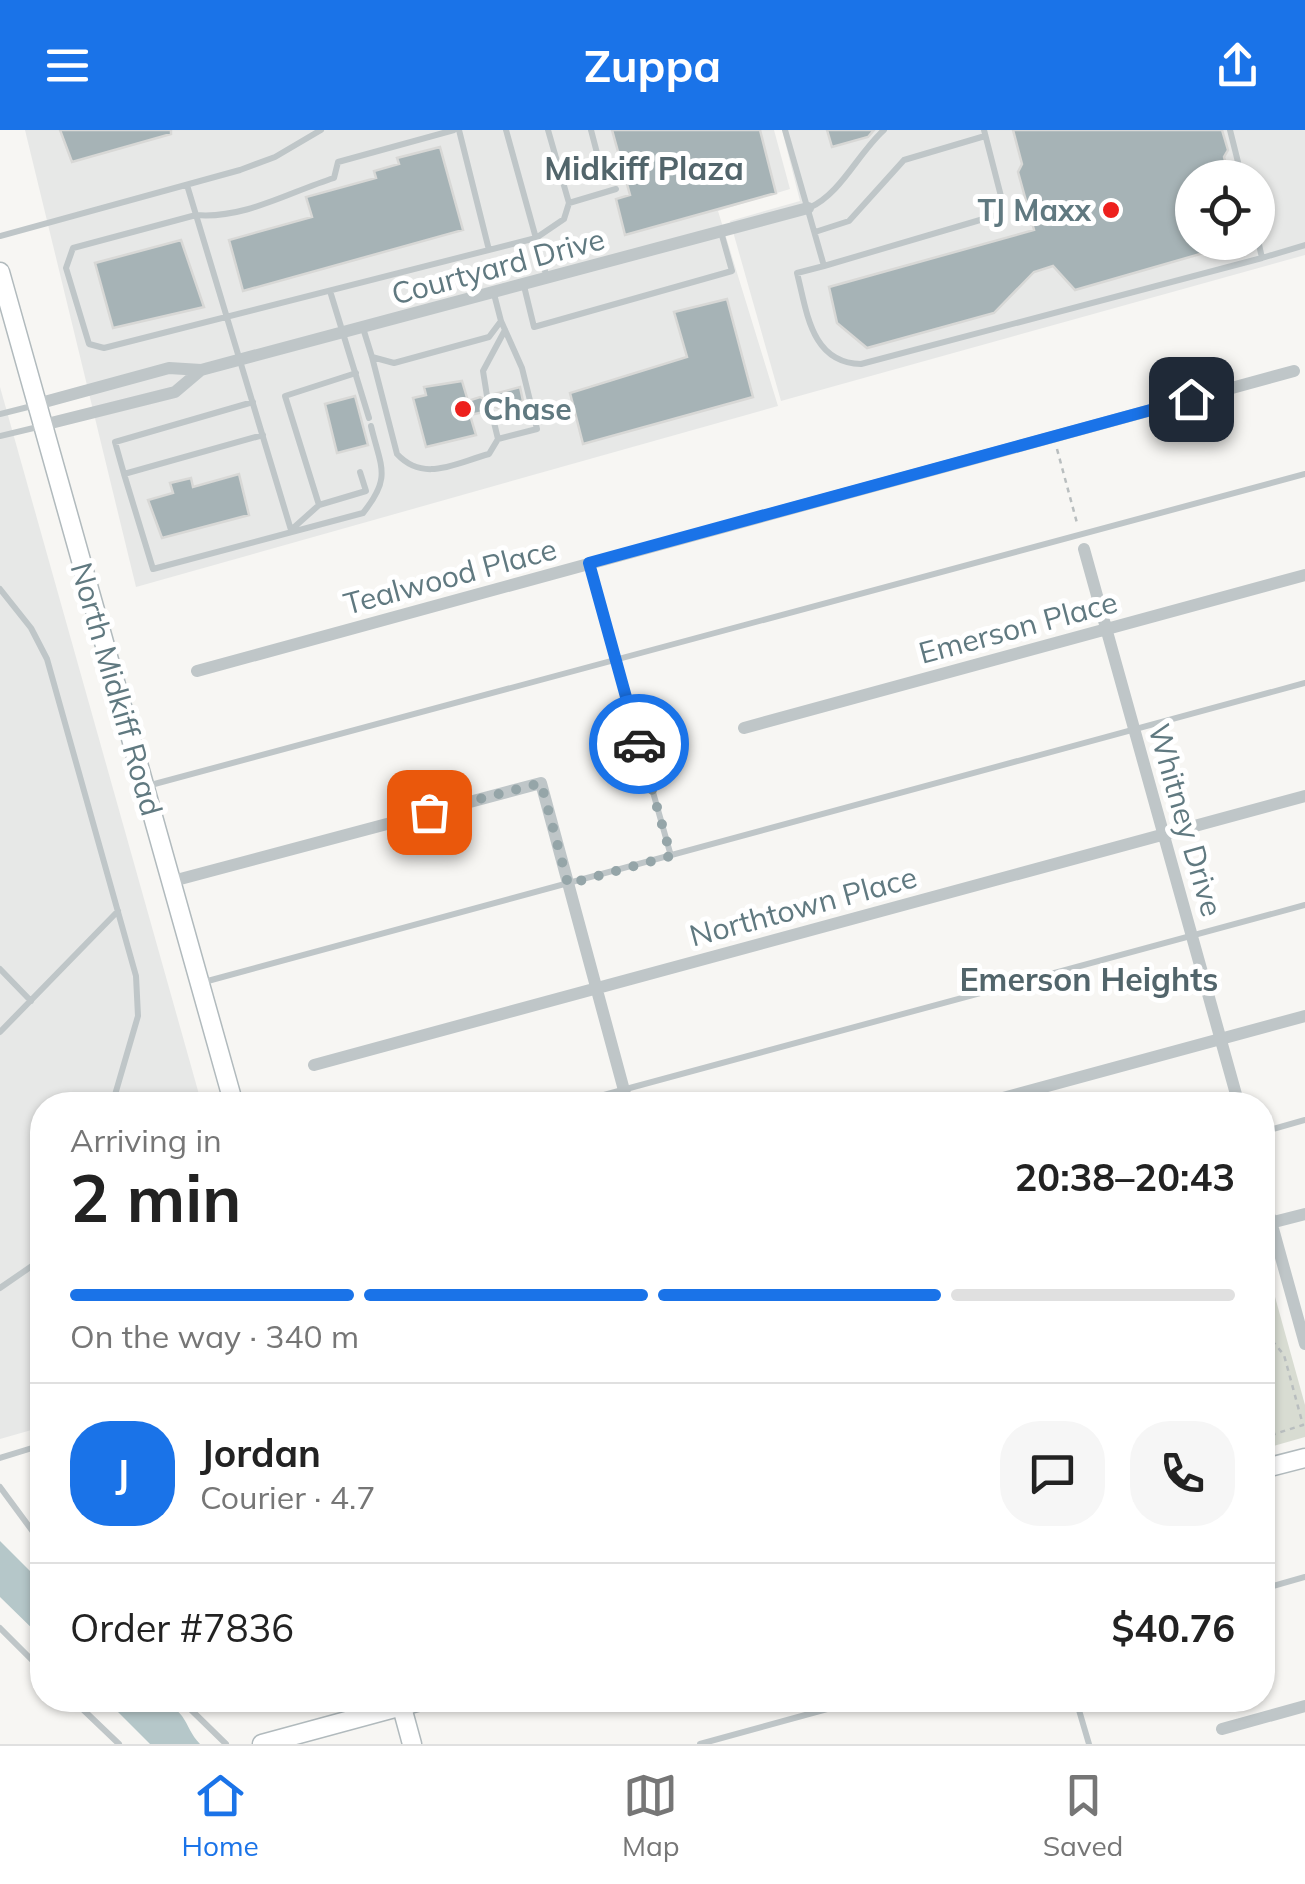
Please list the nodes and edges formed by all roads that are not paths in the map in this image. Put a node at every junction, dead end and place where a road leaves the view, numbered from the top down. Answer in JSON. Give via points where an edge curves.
{"nodes":[{"id":1,"x":322,"y":130,"type":"edge"},
{"id":2,"x":457,"y":130,"type":"edge"},
{"id":3,"x":506,"y":130,"type":"edge"},
{"id":4,"x":548,"y":130,"type":"edge"},
{"id":5,"x":591,"y":130,"type":"edge"},
{"id":6,"x":785,"y":130,"type":"edge"},
{"id":7,"x":884,"y":130,"type":"edge"},
{"id":8,"x":1230,"y":130,"type":"edge"},
{"id":9,"x":985,"y":133,"type":"edge"},
{"id":10,"x":1238,"y":160,"type":"edge"},
{"id":11,"x":603,"y":176,"type":"dead end"},
{"id":12,"x":187,"y":185,"type":"junction"},
{"id":13,"x":616,"y":189,"type":"dead end"},
{"id":14,"x":569,"y":204,"type":"junction"},
{"id":15,"x":808,"y":208,"type":"junction"},
{"id":16,"x":196,"y":214,"type":"junction"},
{"id":17,"x":720,"y":231,"type":"junction"},
{"id":18,"x":815,"y":232,"type":"junction"},
{"id":19,"x":0,"y":236,"type":"edge"},
{"id":20,"x":536,"y":238,"type":"junction"},
{"id":21,"x":1305,"y":245,"type":"edge"},
{"id":22,"x":490,"y":250,"type":"junction"},
{"id":23,"x":1275,"y":254,"type":"edge"},
{"id":24,"x":1254,"y":260,"type":"edge"},
{"id":25,"x":824,"y":266,"type":"junction"},
{"id":26,"x":0,"y":272,"type":"edge"},
{"id":27,"x":548,"y":280,"type":"junction"},
{"id":28,"x":524,"y":286,"type":"junction"},
{"id":29,"x":330,"y":290,"type":"junction"},
{"id":30,"x":494,"y":294,"type":"junction"},
{"id":31,"x":228,"y":316,"type":"junction"},
{"id":32,"x":501,"y":321,"type":"junction"},
{"id":33,"x":363,"y":327,"type":"junction"},
{"id":34,"x":505,"y":330,"type":"junction"},
{"id":35,"x":343,"y":332,"type":"junction"},
{"id":36,"x":372,"y":357,"type":"junction"},
{"id":37,"x":241,"y":360,"type":"junction"},
{"id":38,"x":201,"y":370,"type":"junction"},
{"id":39,"x":1294,"y":372,"type":"dead end"},
{"id":40,"x":356,"y":373,"type":"junction"},
{"id":41,"x":486,"y":396,"type":"dead end"},
{"id":42,"x":253,"y":402,"type":"junction"},
{"id":43,"x":37,"y":404,"type":"junction"},
{"id":44,"x":490,"y":410,"type":"dead end"},
{"id":45,"x":0,"y":414,"type":"edge"},
{"id":46,"x":43,"y":426,"type":"junction"},
{"id":47,"x":263,"y":435,"type":"junction"},
{"id":48,"x":0,"y":436,"type":"edge"},
{"id":49,"x":498,"y":440,"type":"junction"},
{"id":50,"x":360,"y":472,"type":"dead end"},
{"id":51,"x":124,"y":474,"type":"junction"},
{"id":52,"x":1305,"y":474,"type":"edge"},
{"id":53,"x":318,"y":504,"type":"junction"},
{"id":54,"x":291,"y":530,"type":"junction"},
{"id":55,"x":1082,"y":541,"type":"junction"},
{"id":56,"x":589,"y":563,"type":"junction"},
{"id":57,"x":1305,"y":574,"type":"edge"},
{"id":58,"x":0,"y":589,"type":"edge"},
{"id":59,"x":1107,"y":629,"type":"junction"},
{"id":60,"x":616,"y":660,"type":"junction"},
{"id":61,"x":197,"y":670,"type":"dead end"},
{"id":62,"x":1305,"y":683,"type":"edge"},
{"id":63,"x":744,"y":728,"type":"dead end"},
{"id":64,"x":1135,"y":730,"type":"junction"},
{"id":65,"x":145,"y":787,"type":"junction"},
{"id":66,"x":1305,"y":796,"type":"edge"},
{"id":67,"x":1164,"y":834,"type":"junction"},
{"id":68,"x":671,"y":856,"type":"junction"},
{"id":69,"x":169,"y":882,"type":"junction"},
{"id":70,"x":568,"y":884,"type":"junction"},
{"id":71,"x":1305,"y":906,"type":"edge"},
{"id":72,"x":118,"y":911,"type":"junction"},
{"id":73,"x":1192,"y":936,"type":"junction"},
{"id":74,"x":0,"y":969,"type":"edge"},
{"id":75,"x":198,"y":984,"type":"junction"},
{"id":76,"x":596,"y":988,"type":"junction"},
{"id":77,"x":31,"y":1001,"type":"junction"},
{"id":78,"x":0,"y":1016,"type":"edge"},
{"id":79,"x":1305,"y":1016,"type":"edge"},
{"id":80,"x":14,"y":1018,"type":"junction"},
{"id":81,"x":0,"y":1032,"type":"edge"},
{"id":82,"x":1220,"y":1039,"type":"junction"},
{"id":83,"x":314,"y":1065,"type":"dead end"},
{"id":84,"x":624,"y":1090,"type":"junction"},
{"id":85,"x":116,"y":1092,"type":"edge"},
{"id":86,"x":230,"y":1092,"type":"edge"},
{"id":87,"x":616,"y":1092,"type":"edge"},
{"id":88,"x":1025,"y":1092,"type":"edge"},
{"id":89,"x":1235,"y":1092,"type":"edge"},
{"id":90,"x":1305,"y":1120,"type":"edge"},
{"id":91,"x":1275,"y":1128,"type":"edge"},
{"id":92,"x":1305,"y":1214,"type":"edge"},
{"id":93,"x":1275,"y":1222,"type":"edge"},
{"id":94,"x":1275,"y":1249,"type":"edge"},
{"id":95,"x":30,"y":1267,"type":"edge"},
{"id":96,"x":0,"y":1288,"type":"edge"},
{"id":97,"x":1305,"y":1342,"type":"edge"},
{"id":98,"x":30,"y":1449,"type":"edge"},
{"id":99,"x":0,"y":1458,"type":"edge"},
{"id":100,"x":1305,"y":1458,"type":"edge"},
{"id":101,"x":1275,"y":1466,"type":"edge"},
{"id":102,"x":0,"y":1487,"type":"edge"},
{"id":103,"x":30,"y":1528,"type":"edge"},
{"id":104,"x":1305,"y":1577,"type":"edge"},
{"id":105,"x":1275,"y":1585,"type":"edge"},
{"id":106,"x":0,"y":1628,"type":"edge"},
{"id":107,"x":30,"y":1658,"type":"edge"},
{"id":108,"x":1305,"y":1706,"type":"edge"},
{"id":109,"x":86,"y":1712,"type":"edge"},
{"id":110,"x":193,"y":1712,"type":"edge"},
{"id":111,"x":370,"y":1712,"type":"edge"},
{"id":112,"x":403,"y":1712,"type":"edge"},
{"id":113,"x":816,"y":1712,"type":"edge"},
{"id":114,"x":1080,"y":1712,"type":"edge"},
{"id":115,"x":1222,"y":1729,"type":"dead end"},
{"id":116,"x":118,"y":1744,"type":"edge"},
{"id":117,"x":226,"y":1744,"type":"edge"},
{"id":118,"x":262,"y":1744,"type":"edge"},
{"id":119,"x":412,"y":1744,"type":"edge"},
{"id":120,"x":700,"y":1744,"type":"edge"},
{"id":121,"x":1089,"y":1744,"type":"edge"}],
"edges":[{"from":1,"to":12,"type":"lane","via":[[275,156]]},
{"from":2,"to":16,"type":"lane","via":[[338,162],[334,178],[282,200],[215,216]]},
{"from":2,"to":22,"type":"lane"},
{"from":3,"to":20,"type":"lane"},
{"from":4,"to":14,"type":"lane"},
{"from":5,"to":11,"type":"lane"},
{"from":6,"to":15,"type":"lane"},
{"from":7,"to":15,"type":"lane","via":[[829,194]]},
{"from":8,"to":10,"type":"lane"},
{"from":9,"to":18,"type":"lane","via":[[904,160],[849,221]]},
{"from":9,"to":25,"type":"lane","via":[[1002,204],[997,215]]},
{"from":12,"to":16,"type":"lane"},
{"from":12,"to":19,"type":"lane"},
{"from":13,"to":14,"type":"lane"},
{"from":14,"to":20,"type":"lane","via":[[564,219]]},
{"from":15,"to":17,"type":"street","name":"Courtyard Drive"},
{"from":15,"to":18,"type":"lane"},
{"from":16,"to":31,"type":"lane"},
{"from":16,"to":31,"type":"lane","via":[[73,248],[66,268],[89,344],[104,348]]},
{"from":17,"to":27,"type":"street","name":"Courtyard Drive"},
{"from":17,"to":28,"type":"lane","via":[[732,271],[570,317],[534,327]]},
{"from":18,"to":25,"type":"lane"},
{"from":20,"to":22,"type":"lane"},
{"from":20,"to":27,"type":"lane"},
{"from":21,"to":23,"type":"lane"},
{"from":22,"to":29,"type":"lane"},
{"from":24,"to":25,"type":"lane","via":[[861,364],[833,359],[819,346],[798,273]]},
{"from":26,"to":43,"type":"main road","name":"North Midkiff Road"},
{"from":27,"to":28,"type":"street","name":"Courtyard Drive"},
{"from":28,"to":30,"type":"street","name":"Courtyard Drive"},
{"from":29,"to":31,"type":"lane"},
{"from":29,"to":35,"type":"lane"},
{"from":30,"to":32,"type":"lane"},
{"from":30,"to":33,"type":"street","name":"Courtyard Drive"},
{"from":31,"to":37,"type":"lane"},
{"from":32,"to":34,"type":"lane"},
{"from":32,"to":36,"type":"lane","via":[[489,337],[394,363]]},
{"from":33,"to":35,"type":"street","name":"Courtyard Drive"},
{"from":33,"to":36,"type":"lane"},
{"from":34,"to":41,"type":"lane","via":[[483,371]]},
{"from":34,"to":49,"type":"lane","via":[[537,429]]},
{"from":35,"to":37,"type":"street","name":"Courtyard Drive"},
{"from":35,"to":40,"type":"lane"},
{"from":36,"to":49,"type":"lane","via":[[397,454],[408,466],[424,471],[489,454]]},
{"from":37,"to":38,"type":"street","name":"Courtyard Drive"},
{"from":37,"to":42,"type":"lane"},
{"from":38,"to":43,"type":"street","name":"Courtyard Drive","via":[[169,368]]},
{"from":38,"to":46,"type":"street","name":"Courtyard Drive","via":[[176,392]]},
{"from":39,"to":56,"type":"street","name":"Tealwood Place"},
{"from":40,"to":53,"type":"lane","via":[[285,396]]},
{"from":40,"to":54,"type":"lane","via":[[382,472],[380,491],[362,513]]},
{"from":42,"to":47,"type":"lane"},
{"from":42,"to":51,"type":"lane","via":[[114,442]]},
{"from":43,"to":45,"type":"lane"},
{"from":43,"to":46,"type":"main road","name":"North Midkiff Road"},
{"from":44,"to":49,"type":"lane"},
{"from":46,"to":48,"type":"lane"},
{"from":46,"to":65,"type":"main road","name":"North Midkiff Road"},
{"from":47,"to":51,"type":"lane"},
{"from":47,"to":54,"type":"lane"},
{"from":50,"to":53,"type":"lane","via":[[366,491]]},
{"from":51,"to":54,"type":"lane","via":[[153,570]]},
{"from":52,"to":55,"type":"lane"},
{"from":53,"to":54,"type":"lane"},
{"from":55,"to":59,"type":"street","name":"Whitney Drive"},
{"from":55,"to":60,"type":"lane"},
{"from":56,"to":60,"type":"lane"},
{"from":56,"to":61,"type":"street","name":"Tealwood Place"},
{"from":57,"to":59,"type":"street","name":"Emerson Place"},
{"from":58,"to":72,"type":"lane","via":[[47,659]]},
{"from":59,"to":63,"type":"street","name":"Emerson Place"},
{"from":59,"to":64,"type":"street","name":"Whitney Drive"},
{"from":60,"to":65,"type":"lane"},
{"from":60,"to":68,"type":"lane"},
{"from":62,"to":64,"type":"lane"},
{"from":64,"to":67,"type":"street","name":"Whitney Drive"},
{"from":64,"to":68,"type":"lane"},
{"from":65,"to":69,"type":"main road","name":"North Midkiff Road"},
{"from":66,"to":67,"type":"street","name":"Northtown Place"},
{"from":67,"to":73,"type":"street","name":"Whitney Drive"},
{"from":67,"to":76,"type":"street","name":"Northtown Place"},
{"from":68,"to":70,"type":"lane"},
{"from":69,"to":70,"type":"street","via":[[541,783]]},
{"from":69,"to":75,"type":"main road","name":"North Midkiff Road"},
{"from":70,"to":75,"type":"lane"},
{"from":70,"to":76,"type":"street"},
{"from":71,"to":73,"type":"lane"},
{"from":72,"to":77,"type":"lane"},
{"from":72,"to":85,"type":"lane","via":[[139,1002]]},
{"from":73,"to":82,"type":"street","name":"Whitney Drive"},
{"from":73,"to":84,"type":"lane"},
{"from":74,"to":77,"type":"lane"},
{"from":75,"to":86,"type":"main road","name":"North Midkiff Road"},
{"from":76,"to":83,"type":"street","name":"Northtown Place"},
{"from":76,"to":84,"type":"street"},
{"from":77,"to":80,"type":"lane"},
{"from":78,"to":80,"type":"lane"},
{"from":79,"to":82,"type":"street"},
{"from":80,"to":81,"type":"lane"},
{"from":82,"to":88,"type":"street"},
{"from":82,"to":89,"type":"street","name":"Whitney Drive"},
{"from":84,"to":87,"type":"lane"},
{"from":90,"to":91,"type":"lane"},
{"from":92,"to":93,"type":"street"},
{"from":94,"to":97,"type":"street"},
{"from":95,"to":96,"type":"lane"},
{"from":98,"to":99,"type":"lane"},
{"from":100,"to":101,"type":"main road"},
{"from":102,"to":103,"type":"lane"},
{"from":104,"to":105,"type":"lane"},
{"from":106,"to":107,"type":"lane"},
{"from":108,"to":115,"type":"street"},
{"from":109,"to":116,"type":"lane"},
{"from":110,"to":117,"type":"lane"},
{"from":111,"to":118,"type":"main road"},
{"from":112,"to":119,"type":"main road"},
{"from":113,"to":120,"type":"lane"},
{"from":114,"to":121,"type":"lane"}]}
